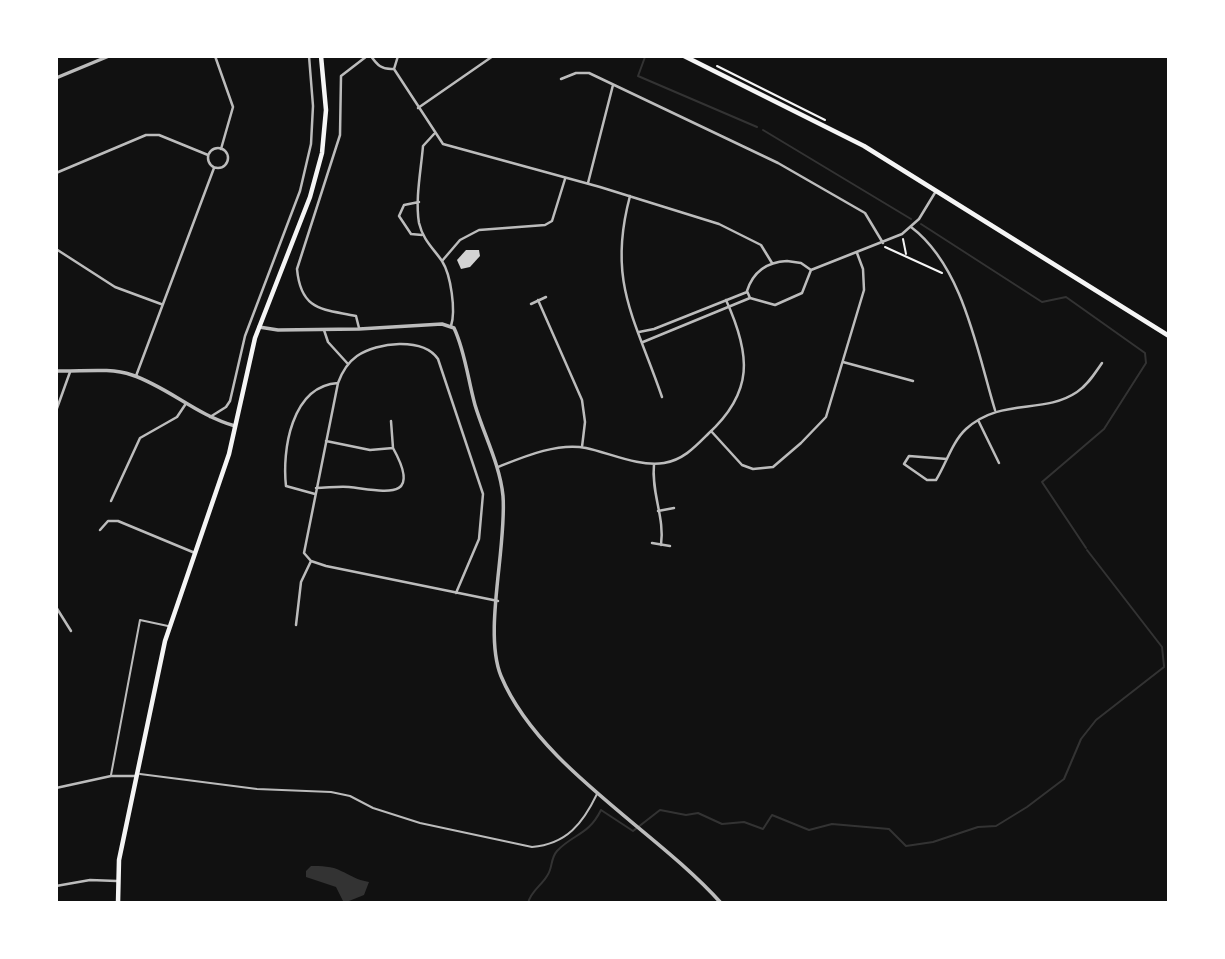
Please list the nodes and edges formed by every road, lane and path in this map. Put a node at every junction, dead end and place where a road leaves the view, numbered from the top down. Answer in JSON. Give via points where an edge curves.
{"nodes":[{"id":1,"x":109,"y":56,"type":"edge"},
{"id":2,"x":215,"y":56,"type":"edge"},
{"id":3,"x":309,"y":56,"type":"edge"},
{"id":4,"x":321,"y":56,"type":"edge"},
{"id":5,"x":369,"y":56,"type":"edge"},
{"id":6,"x":398,"y":56,"type":"edge"},
{"id":7,"x":493,"y":56,"type":"edge"},
{"id":8,"x":684,"y":56,"type":"edge"},
{"id":9,"x":394,"y":69,"type":"junction"},
{"id":10,"x":56,"y":78,"type":"edge"},
{"id":11,"x":561,"y":79,"type":"dead end"},
{"id":12,"x":613,"y":85,"type":"junction"},
{"id":13,"x":418,"y":108,"type":"junction"},
{"id":14,"x":434,"y":134,"type":"junction"},
{"id":15,"x":221,"y":149,"type":"junction"},
{"id":16,"x":208,"y":155,"type":"junction"},
{"id":17,"x":214,"y":168,"type":"junction"},
{"id":18,"x":56,"y":173,"type":"edge"},
{"id":19,"x":565,"y":178,"type":"junction"},
{"id":20,"x":588,"y":183,"type":"junction"},
{"id":21,"x":936,"y":191,"type":"junction"},
{"id":22,"x":630,"y":196,"type":"junction"},
{"id":23,"x":419,"y":202,"type":"junction"},
{"id":24,"x":911,"y":227,"type":"junction"},
{"id":25,"x":901,"y":234,"type":"junction"},
{"id":26,"x":422,"y":235,"type":"junction"},
{"id":27,"x":883,"y":243,"type":"junction"},
{"id":28,"x":56,"y":249,"type":"edge"},
{"id":29,"x":857,"y":253,"type":"junction"},
{"id":30,"x":907,"y":256,"type":"junction"},
{"id":31,"x":442,"y":261,"type":"junction"},
{"id":32,"x":772,"y":263,"type":"junction"},
{"id":33,"x":811,"y":270,"type":"junction"},
{"id":34,"x":944,"y":274,"type":"dead end"},
{"id":35,"x":747,"y":291,"type":"junction"},
{"id":36,"x":545,"y":297,"type":"dead end"},
{"id":37,"x":750,"y":298,"type":"junction"},
{"id":38,"x":538,"y":300,"type":"junction"},
{"id":39,"x":726,"y":300,"type":"junction"},
{"id":40,"x":531,"y":303,"type":"dead end"},
{"id":41,"x":163,"y":304,"type":"junction"},
{"id":42,"x":729,"y":307,"type":"junction"},
{"id":43,"x":451,"y":326,"type":"junction"},
{"id":44,"x":259,"y":327,"type":"junction"},
{"id":45,"x":324,"y":329,"type":"junction"},
{"id":46,"x":359,"y":329,"type":"junction"},
{"id":47,"x":639,"y":332,"type":"junction"},
{"id":48,"x":245,"y":335,"type":"junction"},
{"id":49,"x":1169,"y":337,"type":"edge"},
{"id":50,"x":255,"y":338,"type":"junction"},
{"id":51,"x":643,"y":342,"type":"junction"},
{"id":52,"x":843,"y":362,"type":"junction"},
{"id":53,"x":1102,"y":363,"type":"dead end"},
{"id":54,"x":348,"y":364,"type":"junction"},
{"id":55,"x":56,"y":371,"type":"edge"},
{"id":56,"x":71,"y":372,"type":"junction"},
{"id":57,"x":136,"y":376,"type":"junction"},
{"id":58,"x":913,"y":381,"type":"dead end"},
{"id":59,"x":338,"y":383,"type":"junction"},
{"id":60,"x":662,"y":397,"type":"dead end"},
{"id":61,"x":185,"y":405,"type":"junction"},
{"id":62,"x":995,"y":410,"type":"junction"},
{"id":63,"x":56,"y":411,"type":"edge"},
{"id":64,"x":210,"y":417,"type":"junction"},
{"id":65,"x":978,"y":420,"type":"junction"},
{"id":66,"x":391,"y":421,"type":"dead end"},
{"id":67,"x":235,"y":426,"type":"junction"},
{"id":68,"x":711,"y":431,"type":"junction"},
{"id":69,"x":326,"y":441,"type":"junction"},
{"id":70,"x":582,"y":447,"type":"junction"},
{"id":71,"x":393,"y":448,"type":"junction"},
{"id":72,"x":947,"y":459,"type":"junction"},
{"id":73,"x":999,"y":463,"type":"dead end"},
{"id":74,"x":654,"y":464,"type":"junction"},
{"id":75,"x":496,"y":468,"type":"junction"},
{"id":76,"x":316,"y":488,"type":"junction"},
{"id":77,"x":315,"y":494,"type":"junction"},
{"id":78,"x":111,"y":501,"type":"dead end"},
{"id":79,"x":674,"y":508,"type":"dead end"},
{"id":80,"x":658,"y":511,"type":"junction"},
{"id":81,"x":100,"y":530,"type":"dead end"},
{"id":82,"x":652,"y":543,"type":"dead end"},
{"id":83,"x":662,"y":545,"type":"junction"},
{"id":84,"x":670,"y":546,"type":"dead end"},
{"id":85,"x":195,"y":552,"type":"junction"},
{"id":86,"x":311,"y":561,"type":"junction"},
{"id":87,"x":456,"y":593,"type":"junction"},
{"id":88,"x":498,"y":601,"type":"junction"},
{"id":89,"x":56,"y":607,"type":"edge"},
{"id":90,"x":296,"y":625,"type":"dead end"},
{"id":91,"x":170,"y":626,"type":"junction"},
{"id":92,"x":71,"y":631,"type":"dead end"},
{"id":93,"x":139,"y":775,"type":"junction"},
{"id":94,"x":111,"y":776,"type":"junction"},
{"id":95,"x":56,"y":788,"type":"edge"},
{"id":96,"x":597,"y":794,"type":"junction"},
{"id":97,"x":117,"y":881,"type":"junction"},
{"id":98,"x":56,"y":886,"type":"edge"},
{"id":99,"x":118,"y":903,"type":"edge"},
{"id":100,"x":721,"y":903,"type":"edge"}],
"edges":[{"from":1,"to":10,"type":"street"},
{"from":2,"to":15,"type":"street","via":[[233,107]]},
{"from":3,"to":48,"type":"street","via":[[311,144],[300,191]]},
{"from":4,"to":44,"type":"main road","via":[[326,110],[322,153],[310,197]]},
{"from":5,"to":9,"type":"street","via":[[378,66]]},
{"from":5,"to":46,"type":"street","via":[[341,76],[341,128],[298,269],[300,285],[315,305],[329,313],[356,316]]},
{"from":6,"to":9,"type":"street"},
{"from":7,"to":13,"type":"street"},
{"from":8,"to":21,"type":"main road","via":[[864,146]]},
{"from":9,"to":13,"type":"street"},
{"from":11,"to":12,"type":"street","via":[[589,73]]},
{"from":12,"to":20,"type":"street"},
{"from":12,"to":27,"type":"street","via":[[778,163],[865,213]]},
{"from":13,"to":14,"type":"street"},
{"from":14,"to":19,"type":"street","via":[[450,147]]},
{"from":14,"to":23,"type":"street","via":[[423,146]]},
{"from":15,"to":16,"type":"street"},
{"from":15,"to":17,"type":"street","via":[[228,162]]},
{"from":16,"to":17,"type":"street"},
{"from":16,"to":18,"type":"street","via":[[159,135],[146,135]]},
{"from":17,"to":41,"type":"street"},
{"from":19,"to":20,"type":"street"},
{"from":19,"to":31,"type":"street","via":[[552,221],[479,230],[460,240]]},
{"from":20,"to":22,"type":"street"},
{"from":21,"to":24,"type":"street"},
{"from":21,"to":49,"type":"main road"},
{"from":22,"to":32,"type":"street","via":[[719,224],[761,245]]},
{"from":22,"to":47,"type":"street","via":[[620,271],[628,309]]},
{"from":23,"to":26,"type":"street"},
{"from":23,"to":26,"type":"street","via":[[404,205],[399,216],[411,234]]},
{"from":24,"to":25,"type":"street"},
{"from":24,"to":62,"type":"street","via":[[938,253],[955,284]]},
{"from":25,"to":27,"type":"street"},
{"from":25,"to":30,"type":"path"},
{"from":26,"to":31,"type":"street"},
{"from":27,"to":29,"type":"street"},
{"from":27,"to":30,"type":"path","via":[[886,249]]},
{"from":28,"to":41,"type":"street","via":[[115,287]]},
{"from":29,"to":33,"type":"street"},
{"from":29,"to":52,"type":"street","via":[[864,290]]},
{"from":30,"to":34,"type":"path"},
{"from":31,"to":43,"type":"street","via":[[453,310]]},
{"from":32,"to":33,"type":"street","via":[[794,262]]},
{"from":32,"to":35,"type":"street","via":[[755,275]]},
{"from":33,"to":37,"type":"street","via":[[807,287],[790,301],[767,305]]},
{"from":35,"to":37,"type":"street"},
{"from":35,"to":39,"type":"street"},
{"from":36,"to":38,"type":"street"},
{"from":37,"to":42,"type":"street"},
{"from":38,"to":40,"type":"street"},
{"from":38,"to":70,"type":"street","via":[[582,400]]},
{"from":39,"to":42,"type":"street"},
{"from":39,"to":47,"type":"street"},
{"from":41,"to":57,"type":"street"},
{"from":42,"to":51,"type":"street"},
{"from":42,"to":68,"type":"street","via":[[744,350],[744,380],[734,406]]},
{"from":43,"to":46,"type":"street"},
{"from":43,"to":75,"type":"street"},
{"from":44,"to":45,"type":"street"},
{"from":44,"to":50,"type":"main road"},
{"from":45,"to":46,"type":"street"},
{"from":45,"to":54,"type":"street","via":[[328,342]]},
{"from":47,"to":51,"type":"street"},
{"from":48,"to":50,"type":"street"},
{"from":48,"to":64,"type":"street","via":[[230,401]]},
{"from":50,"to":67,"type":"main road"},
{"from":51,"to":60,"type":"street"},
{"from":52,"to":58,"type":"street"},
{"from":52,"to":68,"type":"street","via":[[826,417],[773,467],[763,470],[742,465]]},
{"from":53,"to":62,"type":"street","via":[[1070,396]]},
{"from":54,"to":59,"type":"street"},
{"from":54,"to":87,"type":"street","via":[[384,346],[423,346],[438,359],[483,494],[479,539]]},
{"from":55,"to":56,"type":"street"},
{"from":56,"to":57,"type":"street"},
{"from":56,"to":63,"type":"street"},
{"from":57,"to":61,"type":"street"},
{"from":59,"to":69,"type":"street"},
{"from":59,"to":77,"type":"street","via":[[306,401],[286,443],[286,486]]},
{"from":61,"to":64,"type":"street"},
{"from":61,"to":78,"type":"street","via":[[177,417],[140,438]]},
{"from":62,"to":65,"type":"street"},
{"from":64,"to":67,"type":"street"},
{"from":65,"to":72,"type":"street","via":[[963,431]]},
{"from":65,"to":73,"type":"street"},
{"from":66,"to":71,"type":"street"},
{"from":67,"to":85,"type":"main road"},
{"from":68,"to":74,"type":"street","via":[[677,459]]},
{"from":69,"to":71,"type":"street","via":[[370,450]]},
{"from":69,"to":76,"type":"street"},
{"from":70,"to":74,"type":"street"},
{"from":70,"to":75,"type":"street","via":[[561,447]]},
{"from":71,"to":76,"type":"street","via":[[404,474],[392,492]]},
{"from":72,"to":72,"type":"street","via":[[909,456],[904,464],[907,470],[933,481]]},
{"from":74,"to":80,"type":"street"},
{"from":75,"to":88,"type":"street","via":[[503,496]]},
{"from":76,"to":77,"type":"street"},
{"from":77,"to":86,"type":"street","via":[[304,548]]},
{"from":79,"to":80,"type":"street"},
{"from":80,"to":83,"type":"street"},
{"from":81,"to":85,"type":"street","via":[[108,521],[118,521]]},
{"from":82,"to":83,"type":"street"},
{"from":83,"to":84,"type":"street"},
{"from":85,"to":91,"type":"main road"},
{"from":86,"to":87,"type":"street"},
{"from":86,"to":90,"type":"street","via":[[301,582]]},
{"from":87,"to":88,"type":"street"},
{"from":88,"to":96,"type":"street","via":[[496,652],[499,673],[510,695],[551,748]]},
{"from":89,"to":92,"type":"street"},
{"from":91,"to":93,"type":"main road"},
{"from":91,"to":94,"type":"lane","via":[[140,620]]},
{"from":93,"to":94,"type":"street"},
{"from":93,"to":96,"type":"lane","via":[[257,789],[331,792],[420,823],[532,847],[580,826]]},
{"from":93,"to":97,"type":"main road"},
{"from":94,"to":95,"type":"street"},
{"from":96,"to":100,"type":"street"},
{"from":97,"to":98,"type":"street"},
{"from":97,"to":99,"type":"main road"}]}
